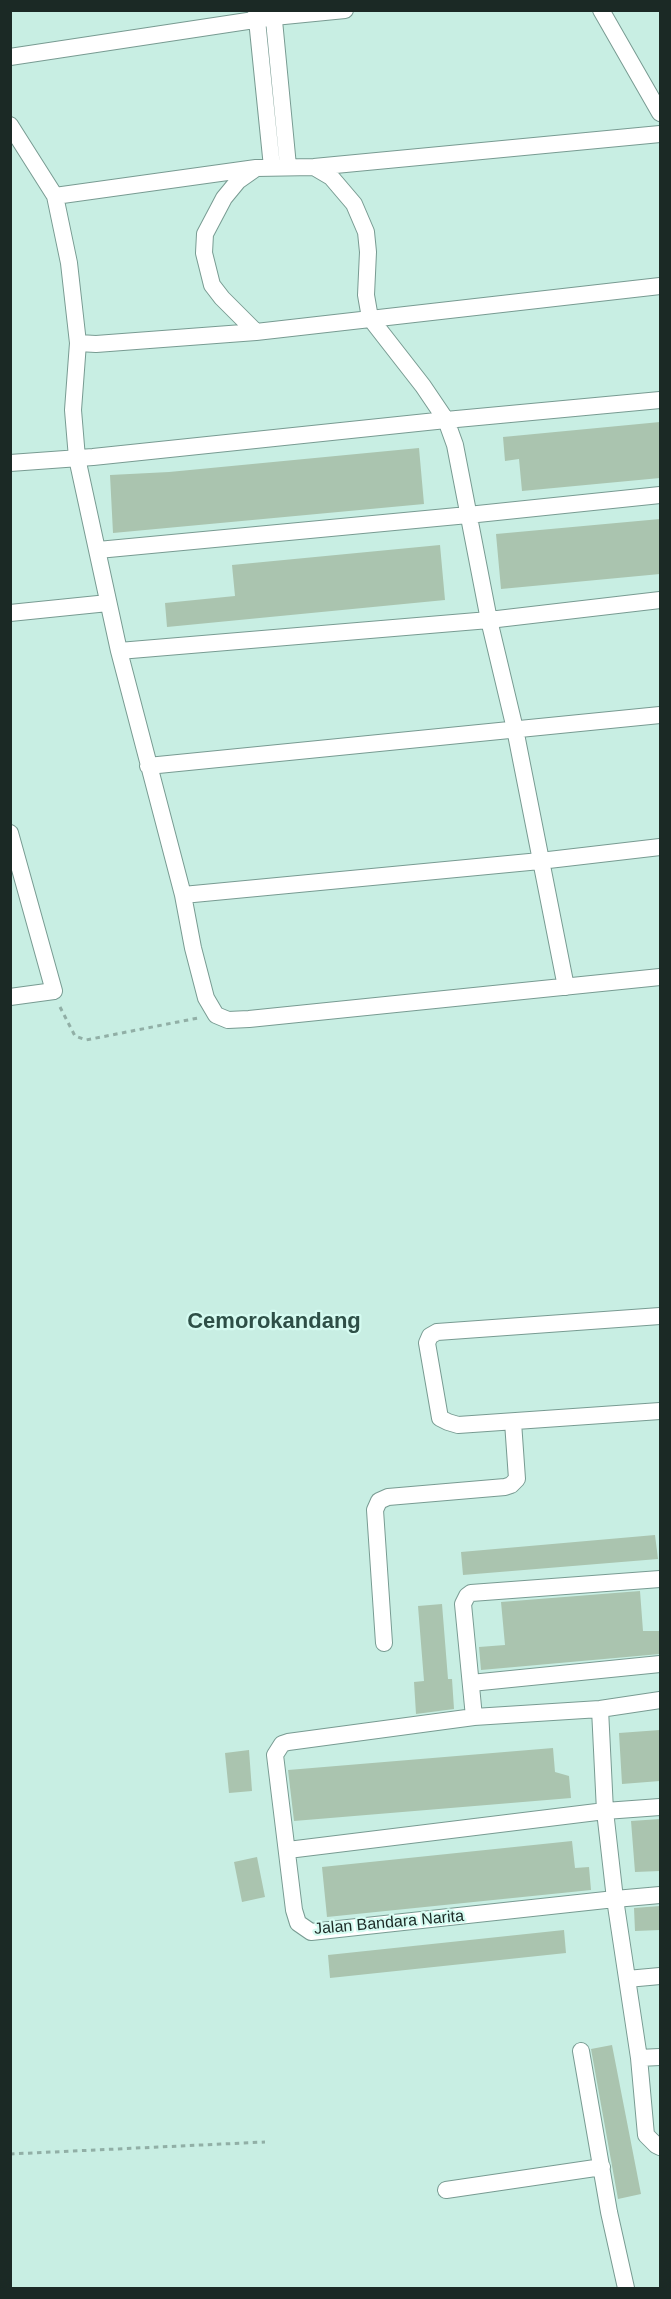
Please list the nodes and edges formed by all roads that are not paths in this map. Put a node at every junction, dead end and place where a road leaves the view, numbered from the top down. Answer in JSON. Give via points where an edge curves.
{"nodes":[{"id":1,"x":345,"y":10,"type":"edge"},
{"id":2,"x":601,"y":10,"type":"edge"},
{"id":3,"x":273,"y":14,"type":"edge"},
{"id":4,"x":256,"y":15,"type":"edge"},
{"id":5,"x":10,"y":57,"type":"edge"},
{"id":6,"x":660,"y":113,"type":"edge"},
{"id":7,"x":10,"y":124,"type":"edge"},
{"id":8,"x":660,"y":134,"type":"edge"},
{"id":9,"x":272,"y":167,"type":"junction"},
{"id":10,"x":314,"y":167,"type":"junction"},
{"id":11,"x":55,"y":196,"type":"junction"},
{"id":12,"x":660,"y":286,"type":"edge"},
{"id":13,"x":370,"y":318,"type":"junction"},
{"id":14,"x":255,"y":332,"type":"junction"},
{"id":15,"x":78,"y":343,"type":"junction"},
{"id":16,"x":660,"y":400,"type":"edge"},
{"id":17,"x":446,"y":420,"type":"junction"},
{"id":18,"x":77,"y":458,"type":"junction"},
{"id":19,"x":10,"y":463,"type":"edge"},
{"id":20,"x":660,"y":495,"type":"edge"},
{"id":21,"x":468,"y":515,"type":"junction"},
{"id":22,"x":98,"y":550,"type":"junction"},
{"id":23,"x":660,"y":600,"type":"edge"},
{"id":24,"x":108,"y":603,"type":"junction"},
{"id":25,"x":10,"y":613,"type":"edge"},
{"id":26,"x":489,"y":620,"type":"junction"},
{"id":27,"x":119,"y":651,"type":"junction"},
{"id":28,"x":660,"y":715,"type":"edge"},
{"id":29,"x":515,"y":729,"type":"junction"},
{"id":30,"x":148,"y":766,"type":"junction"},
{"id":31,"x":10,"y":833,"type":"edge"},
{"id":32,"x":660,"y":847,"type":"edge"},
{"id":33,"x":540,"y":861,"type":"junction"},
{"id":34,"x":17,"y":883,"type":"edge"},
{"id":35,"x":183,"y":895,"type":"junction"},
{"id":36,"x":660,"y":977,"type":"edge"},
{"id":37,"x":566,"y":987,"type":"junction"},
{"id":38,"x":10,"y":997,"type":"edge"},
{"id":39,"x":660,"y":1316,"type":"edge"},
{"id":40,"x":660,"y":1411,"type":"edge"},
{"id":41,"x":513,"y":1422,"type":"junction"},
{"id":42,"x":660,"y":1579,"type":"edge"},
{"id":43,"x":384,"y":1643,"type":"dead end"},
{"id":44,"x":660,"y":1664,"type":"edge"},
{"id":45,"x":471,"y":1683,"type":"junction"},
{"id":46,"x":660,"y":1700,"type":"edge"},
{"id":47,"x":600,"y":1709,"type":"junction"},
{"id":48,"x":474,"y":1717,"type":"junction"},
{"id":49,"x":660,"y":1807,"type":"edge"},
{"id":50,"x":605,"y":1811,"type":"junction"},
{"id":51,"x":288,"y":1850,"type":"junction"},
{"id":52,"x":660,"y":1895,"type":"edge"},
{"id":53,"x":615,"y":1899,"type":"junction"},
{"id":54,"x":660,"y":1976,"type":"edge"},
{"id":55,"x":627,"y":1979,"type":"junction"},
{"id":56,"x":581,"y":2050,"type":"dead end"},
{"id":57,"x":660,"y":2057,"type":"edge"},
{"id":58,"x":639,"y":2058,"type":"junction"},
{"id":59,"x":660,"y":2147,"type":"edge"},
{"id":60,"x":602,"y":2167,"type":"junction"},
{"id":61,"x":446,"y":2190,"type":"dead end"},
{"id":62,"x":626,"y":2289,"type":"edge"}],
"edges":[{"from":1,"to":3,"type":"street"},
{"from":2,"to":6,"type":"street"},
{"from":3,"to":4,"type":"street"},
{"from":3,"to":9,"type":"street"},
{"from":4,"to":5,"type":"street"},
{"from":4,"to":9,"type":"street"},
{"from":7,"to":11,"type":"street"},
{"from":8,"to":10,"type":"street"},
{"from":9,"to":10,"type":"street"},
{"from":9,"to":11,"type":"street"},
{"from":9,"to":14,"type":"street","via":[[238,181],[205,234],[204,253],[212,285]]},
{"from":10,"to":13,"type":"street","via":[[343,189],[362,219],[368,252],[366,295]]},
{"from":11,"to":15,"type":"street","via":[[69,263]]},
{"from":12,"to":13,"type":"street"},
{"from":13,"to":14,"type":"street"},
{"from":13,"to":17,"type":"street"},
{"from":14,"to":15,"type":"street"},
{"from":15,"to":18,"type":"street","via":[[73,410]]},
{"from":16,"to":17,"type":"street"},
{"from":17,"to":18,"type":"street"},
{"from":17,"to":21,"type":"street","via":[[455,445]]},
{"from":18,"to":19,"type":"street"},
{"from":18,"to":22,"type":"street"},
{"from":20,"to":21,"type":"street"},
{"from":21,"to":22,"type":"street"},
{"from":21,"to":26,"type":"street"},
{"from":22,"to":24,"type":"street"},
{"from":23,"to":26,"type":"street"},
{"from":24,"to":25,"type":"street"},
{"from":24,"to":27,"type":"street"},
{"from":26,"to":27,"type":"street"},
{"from":26,"to":29,"type":"street"},
{"from":27,"to":30,"type":"street"},
{"from":28,"to":29,"type":"street"},
{"from":29,"to":30,"type":"street"},
{"from":29,"to":33,"type":"street"},
{"from":30,"to":35,"type":"street"},
{"from":31,"to":34,"type":"street"},
{"from":32,"to":33,"type":"street"},
{"from":33,"to":35,"type":"street"},
{"from":33,"to":37,"type":"street"},
{"from":34,"to":38,"type":"street","via":[[54,992]]},
{"from":35,"to":37,"type":"street","via":[[206,998],[216,1015],[228,1020]]},
{"from":36,"to":37,"type":"street"},
{"from":39,"to":41,"type":"street","via":[[437,1332],[430,1336],[427,1343],[440,1418],[458,1425]]},
{"from":40,"to":41,"type":"street"},
{"from":41,"to":43,"type":"street","via":[[517,1479],[511,1485],[379,1501],[375,1509]]},
{"from":42,"to":45,"type":"street","via":[[471,1593],[463,1604]]},
{"from":44,"to":45,"type":"street"},
{"from":45,"to":48,"type":"street"},
{"from":46,"to":47,"type":"street","name":"Jalan Bandara Narita"},
{"from":47,"to":48,"type":"street","name":"Jalan Bandara Narita"},
{"from":47,"to":50,"type":"street"},
{"from":48,"to":51,"type":"street","name":"Jalan Bandara Narita","via":[[282,1744],[275,1755]]},
{"from":49,"to":50,"type":"street"},
{"from":50,"to":51,"type":"street"},
{"from":50,"to":53,"type":"street"},
{"from":51,"to":53,"type":"street","name":"Jalan Bandara Narita","via":[[295,1916],[311,1932]]},
{"from":52,"to":53,"type":"street"},
{"from":53,"to":55,"type":"street"},
{"from":54,"to":55,"type":"street"},
{"from":55,"to":58,"type":"street"},
{"from":56,"to":60,"type":"street"},
{"from":57,"to":58,"type":"street"},
{"from":58,"to":59,"type":"street","via":[[646,2135]]},
{"from":60,"to":61,"type":"street"},
{"from":60,"to":62,"type":"street"}]}
